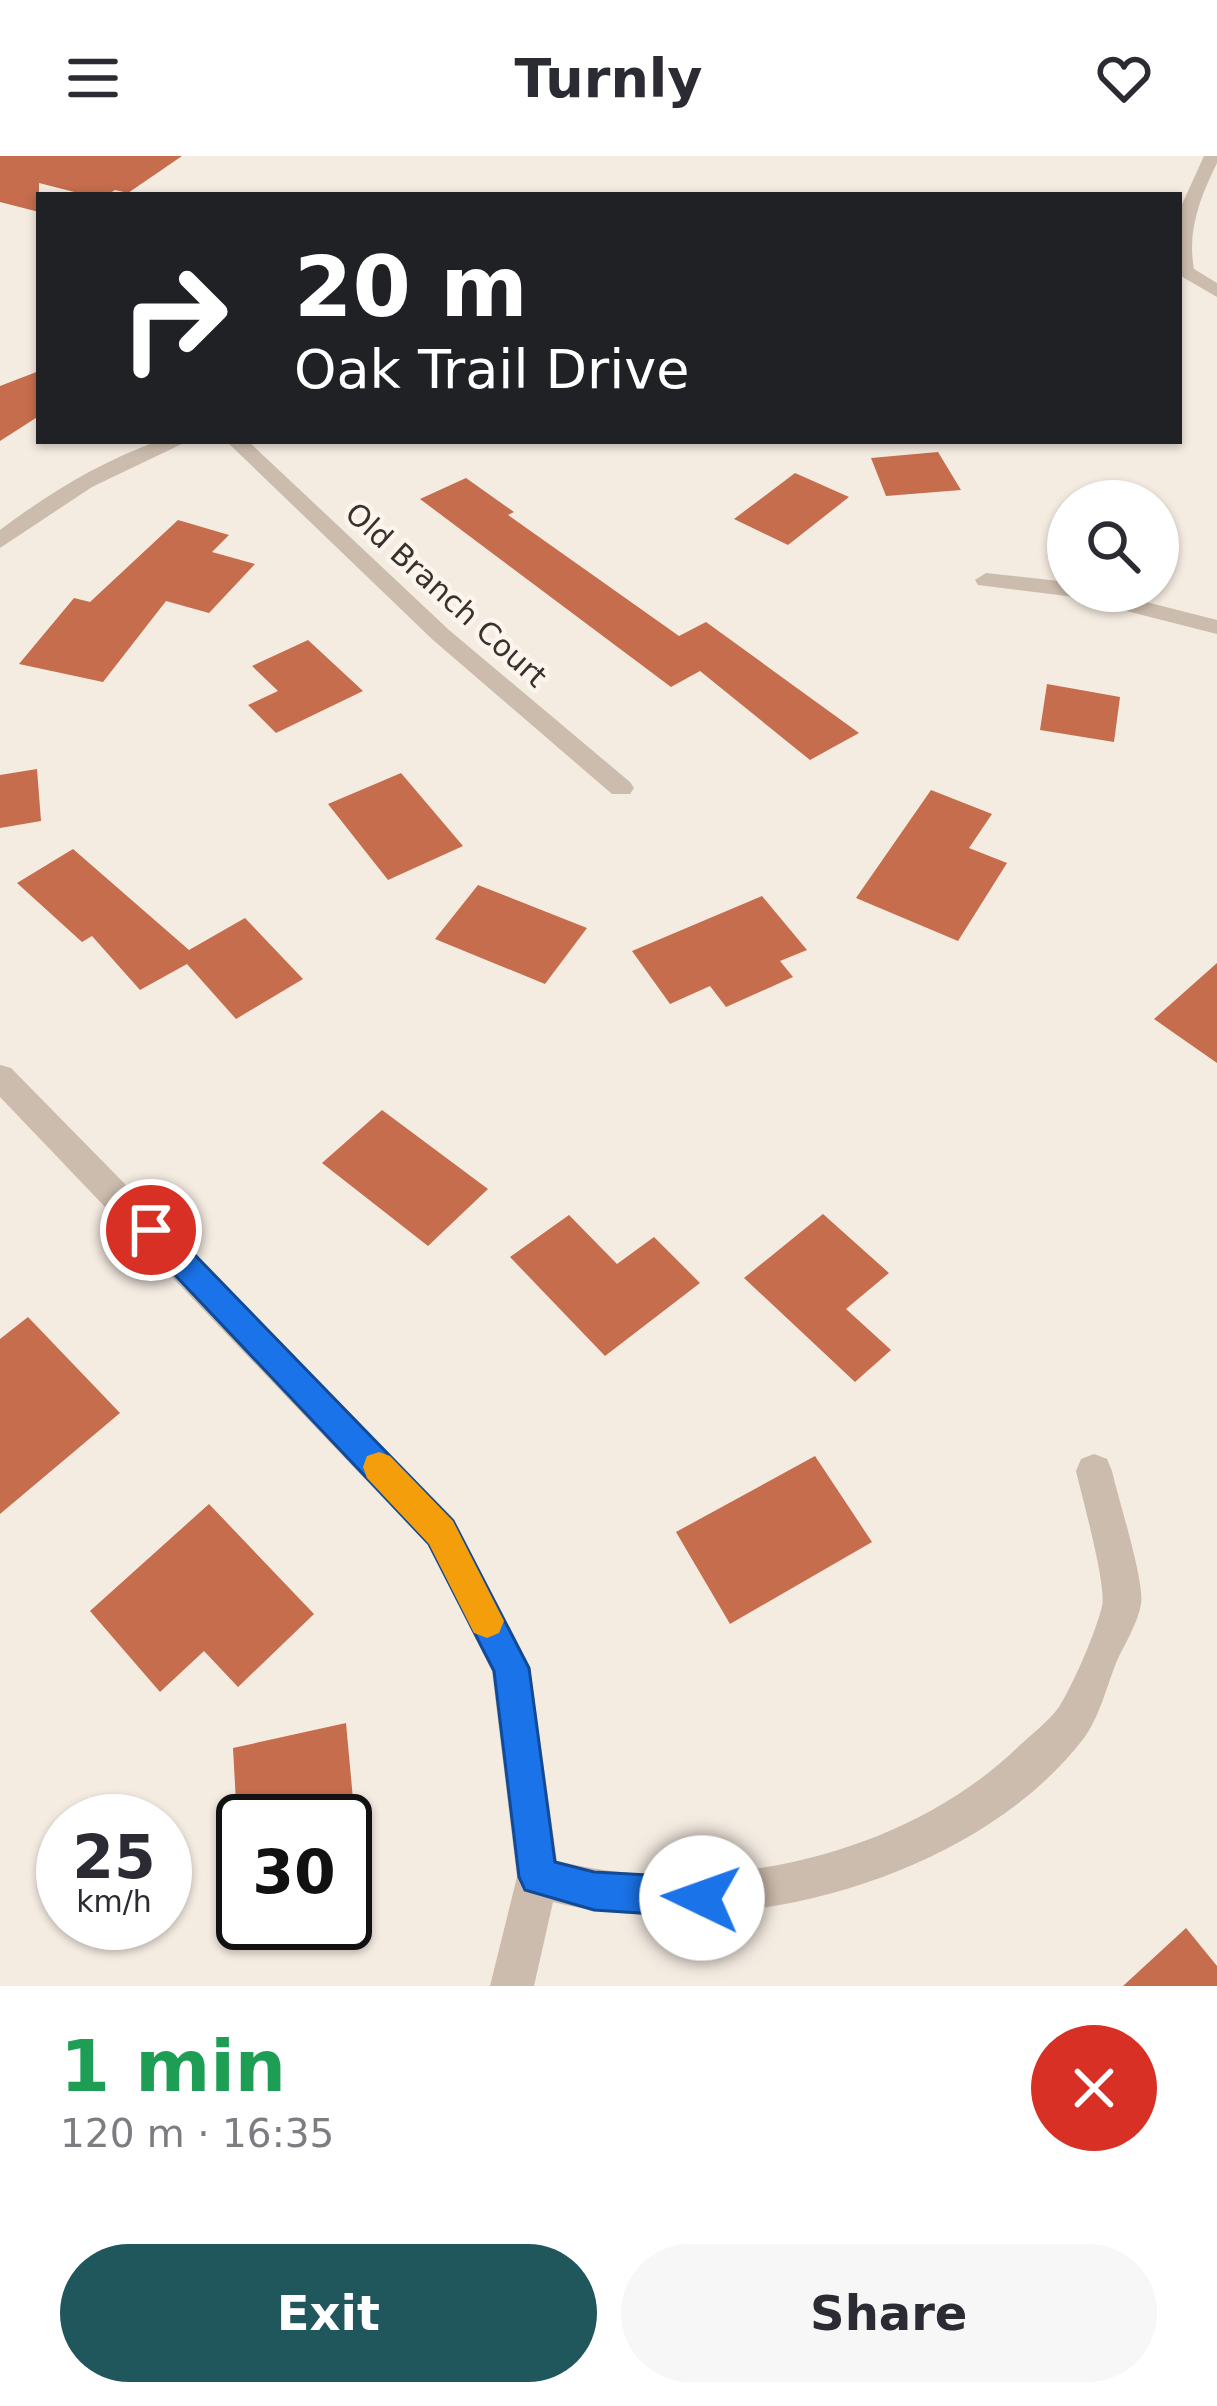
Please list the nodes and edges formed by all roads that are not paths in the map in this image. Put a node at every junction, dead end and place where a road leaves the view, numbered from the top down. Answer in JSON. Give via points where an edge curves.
{"nodes":[{"id":1,"x":1212,"y":156,"type":"edge"},
{"id":2,"x":1182,"y":231,"type":"edge"},
{"id":3,"x":1182,"y":272,"type":"edge"},
{"id":4,"x":1217,"y":291,"type":"edge"},
{"id":5,"x":169,"y":444,"type":"edge"},
{"id":6,"x":239,"y":444,"type":"edge"},
{"id":7,"x":0,"y":541,"type":"edge"},
{"id":8,"x":986,"y":580,"type":"dead end"},
{"id":9,"x":1047,"y":587,"type":"edge"},
{"id":10,"x":1158,"y":612,"type":"edge"},
{"id":11,"x":1217,"y":627,"type":"edge"},
{"id":12,"x":621,"y":788,"type":"dead end"},
{"id":13,"x":0,"y":1077,"type":"edge"},
{"id":14,"x":1094,"y":1471,"type":"dead end"},
{"id":15,"x":538,"y":1877,"type":"junction"},
{"id":16,"x":512,"y":1986,"type":"edge"}],
"edges":[{"from":1,"to":2,"type":"street"},
{"from":3,"to":4,"type":"street"},
{"from":5,"to":7,"type":"street","via":[[117,461]]},
{"from":6,"to":12,"type":"street","name":"Old Branch Court","via":[[442,635]]},
{"from":8,"to":9,"type":"street"},
{"from":10,"to":11,"type":"street"},
{"from":13,"to":15,"type":"street","via":[[441,1532],[511,1668]]},
{"from":14,"to":15,"type":"street","via":[[1123,1602],[1072,1722],[1008,1785],[921,1841],[794,1881],[702,1898],[594,1891]]},
{"from":15,"to":16,"type":"street"}]}
